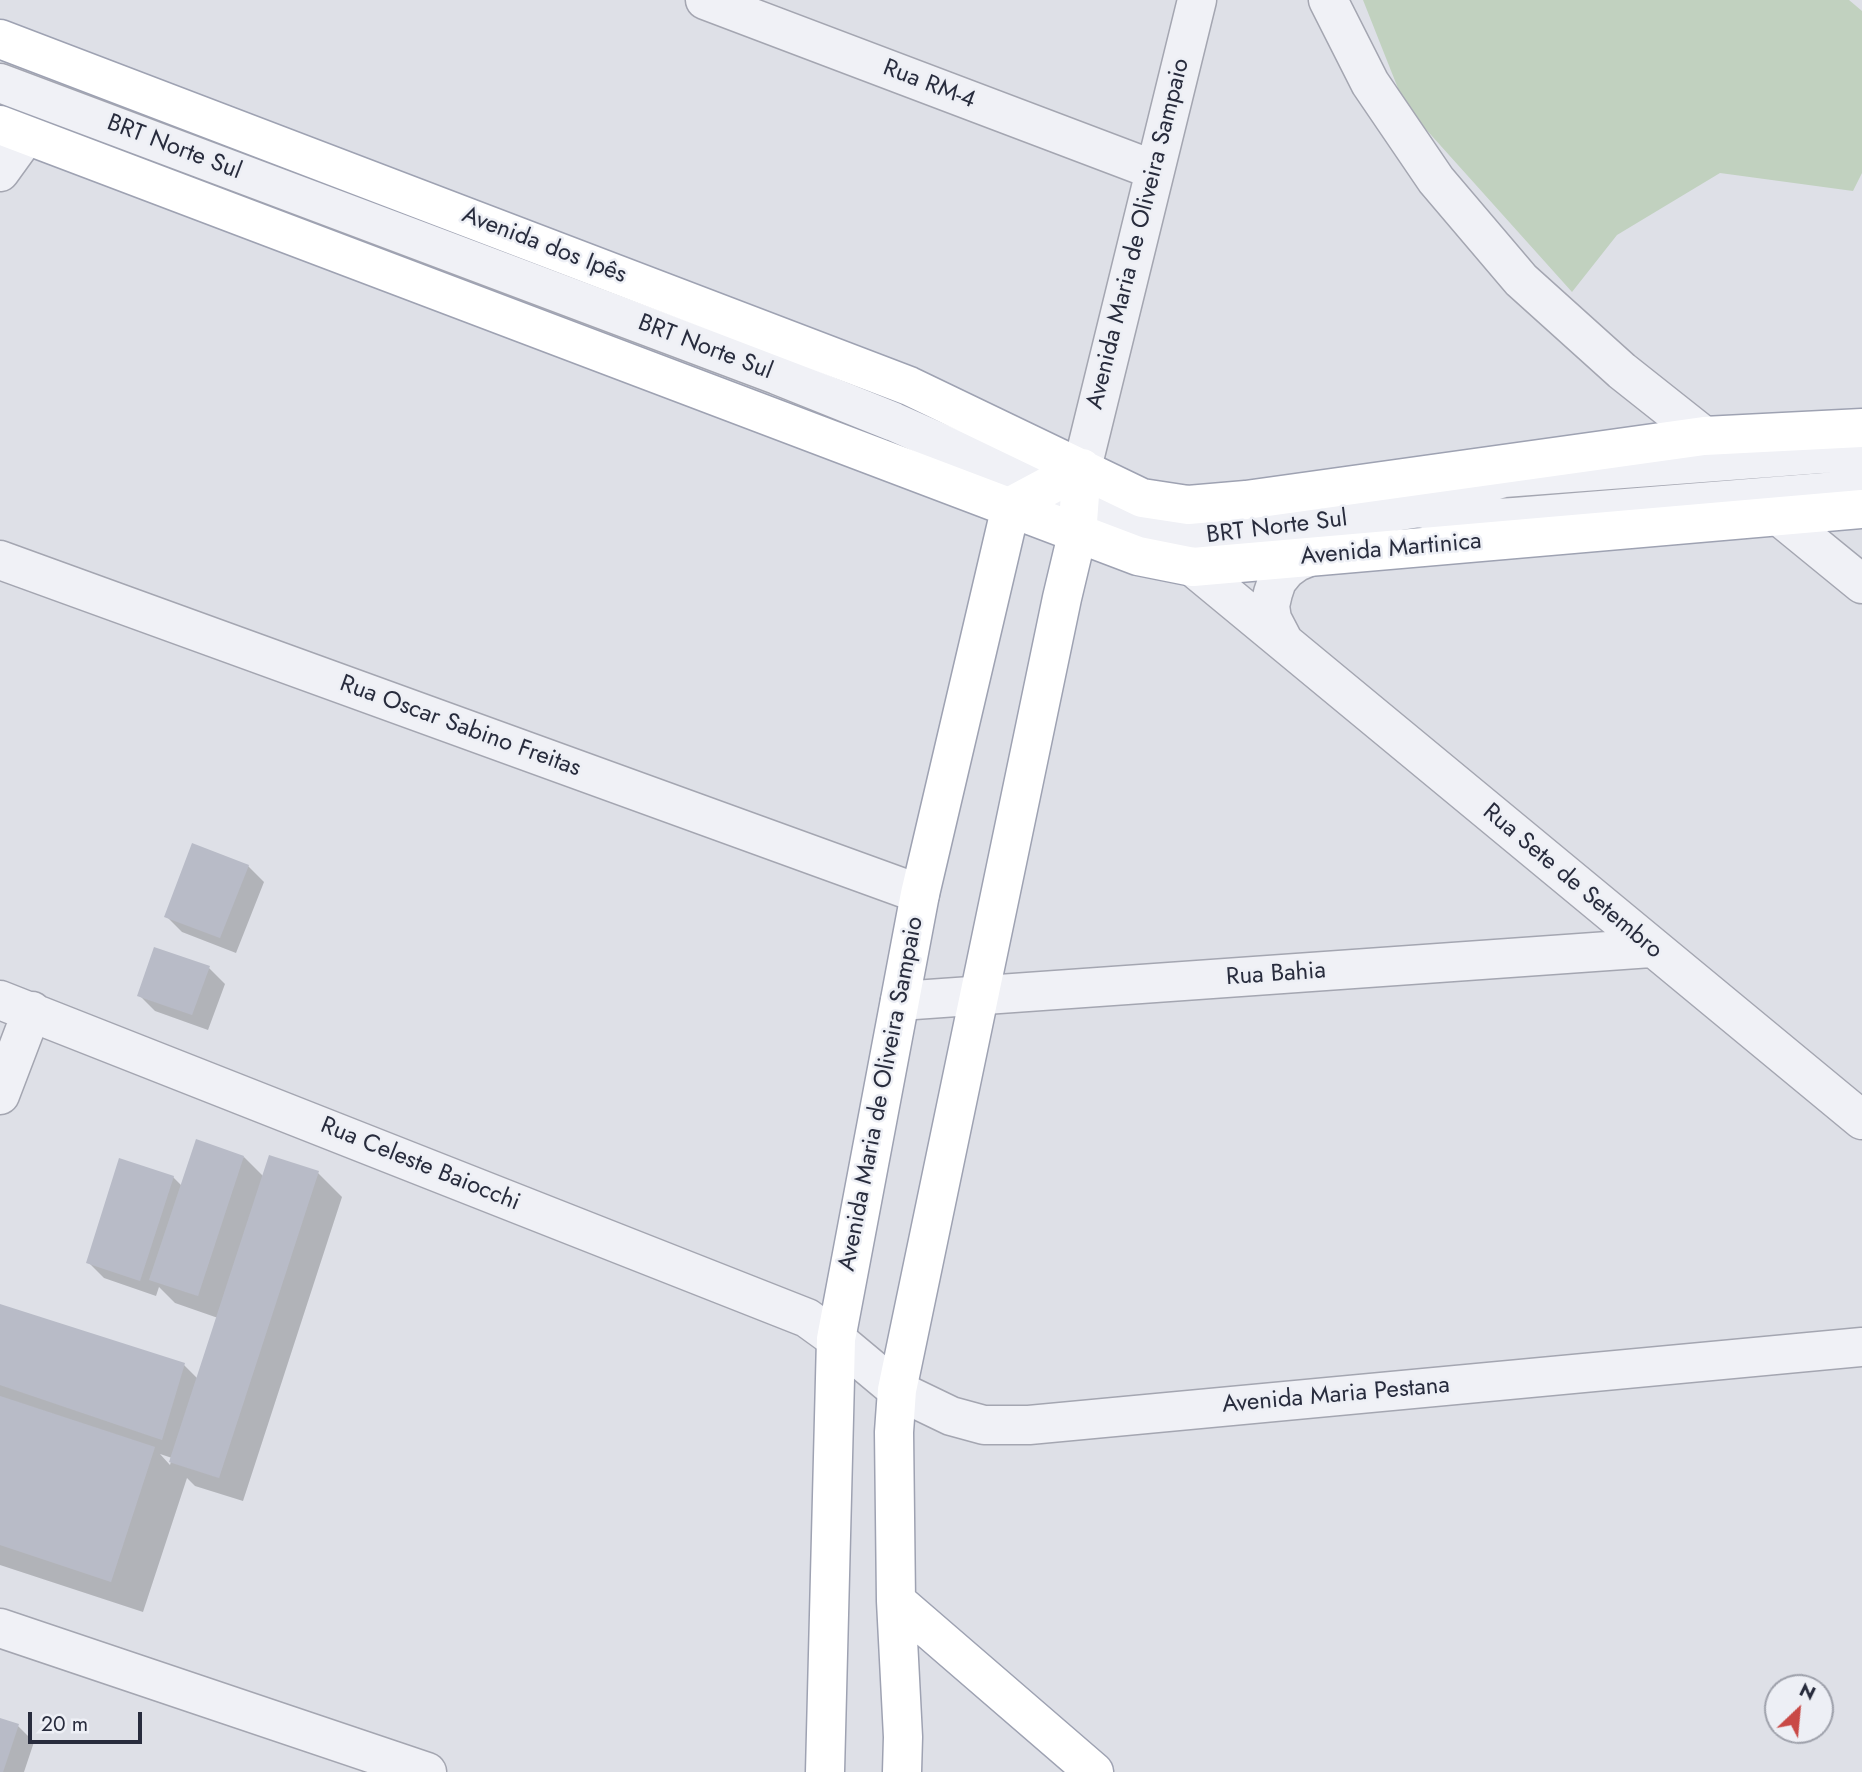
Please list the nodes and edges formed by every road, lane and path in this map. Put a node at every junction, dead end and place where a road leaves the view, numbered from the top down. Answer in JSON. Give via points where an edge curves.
{"nodes":[{"id":1,"x":705,"y":0,"type":"edge"},
{"id":2,"x":1197,"y":0,"type":"edge"},
{"id":3,"x":1328,"y":0,"type":"edge"},
{"id":4,"x":0,"y":39,"type":"edge"},
{"id":5,"x":0,"y":83,"type":"edge"},
{"id":6,"x":13,"y":130,"type":"edge"},
{"id":7,"x":1154,"y":170,"type":"junction"},
{"id":8,"x":0,"y":172,"type":"edge"},
{"id":9,"x":1862,"y":428,"type":"edge"},
{"id":10,"x":1703,"y":436,"type":"junction"},
{"id":11,"x":1862,"y":451,"type":"edge"},
{"id":12,"x":1862,"y":489,"type":"edge"},
{"id":13,"x":1071,"y":498,"type":"junction"},
{"id":14,"x":1011,"y":506,"type":"junction"},
{"id":15,"x":1419,"y":508,"type":"junction"},
{"id":16,"x":1862,"y":509,"type":"edge"},
{"id":17,"x":1780,"y":517,"type":"junction"},
{"id":18,"x":1309,"y":557,"type":"junction"},
{"id":19,"x":0,"y":560,"type":"edge"},
{"id":20,"x":1193,"y":567,"type":"junction"},
{"id":21,"x":1862,"y":584,"type":"edge"},
{"id":22,"x":1284,"y":642,"type":"junction"},
{"id":23,"x":920,"y":894,"type":"junction"},
{"id":24,"x":1651,"y":947,"type":"junction"},
{"id":25,"x":979,"y":997,"type":"junction"},
{"id":26,"x":900,"y":1001,"type":"junction"},
{"id":27,"x":16,"y":1006,"type":"edge"},
{"id":28,"x":0,"y":1095,"type":"edge"},
{"id":29,"x":1862,"y":1120,"type":"edge"},
{"id":30,"x":836,"y":1339,"type":"junction"},
{"id":31,"x":1862,"y":1347,"type":"edge"},
{"id":32,"x":897,"y":1390,"type":"junction"},
{"id":33,"x":897,"y":1601,"type":"junction"},
{"id":34,"x":0,"y":1628,"type":"edge"},
{"id":35,"x":427,"y":1772,"type":"edge"},
{"id":36,"x":825,"y":1772,"type":"edge"},
{"id":37,"x":902,"y":1772,"type":"edge"},
{"id":38,"x":1094,"y":1772,"type":"edge"}],
"edges":[{"from":1,"to":7,"type":"street","name":"Rua RM-4"},
{"from":2,"to":7,"type":"street","name":"Avenida Maria de Oliveira Sampaio"},
{"from":3,"to":10,"type":"street","via":[[1370,83],[1429,170],[1521,280]]},
{"from":4,"to":13,"type":"main road","name":"Avenida dos Ipês","via":[[909,386]]},
{"from":5,"to":13,"type":"street","name":"BRT Norte Sul","via":[[776,374]]},
{"from":6,"to":8,"type":"street"},
{"from":6,"to":14,"type":"main road"},
{"from":7,"to":13,"type":"street","name":"Avenida Maria de Oliveira Sampaio"},
{"from":9,"to":10,"type":"main road","name":"Avenida Martinica"},
{"from":10,"to":13,"type":"main road","name":"Avenida Martinica","via":[[1188,505],[1142,498]]},
{"from":11,"to":15,"type":"street","name":"BRT Norte Sul","via":[[1504,478]]},
{"from":12,"to":15,"type":"street","name":"BRT Norte Sul","via":[[1480,519]]},
{"from":13,"to":14,"type":"main road","name":"Avenida Martinica"},
{"from":13,"to":14,"type":"main road"},
{"from":13,"to":15,"type":"street","name":"BRT Norte Sul","via":[[1151,530],[1189,538],[1234,537]]},
{"from":13,"to":20,"type":"main road","name":"Avenida Martinica","via":[[1138,556]]},
{"from":13,"to":25,"type":"main road","name":"Avenida Maria de Oliveira Sampaio","via":[[1062,598]]},
{"from":14,"to":23,"type":"main road","name":"Avenida Maria de Oliveira Sampaio"},
{"from":16,"to":17,"type":"main road","name":"Avenida Martinica"},
{"from":17,"to":18,"type":"main road","name":"Avenida Martinica"},
{"from":17,"to":21,"type":"street"},
{"from":18,"to":20,"type":"main road","name":"Avenida Martinica"},
{"from":18,"to":22,"type":"street","name":"Rua Sete de Setembro","via":[[1286,570],[1273,593],[1272,619]]},
{"from":19,"to":23,"type":"street","name":"Rua Oscar Sabino Freitas"},
{"from":20,"to":22,"type":"street","name":"Rua Sete de Setembro"},
{"from":22,"to":24,"type":"street","name":"Rua Sete de Setembro"},
{"from":23,"to":26,"type":"main road","name":"Avenida Maria de Oliveira Sampaio"},
{"from":24,"to":25,"type":"street","name":"Rua Bahia"},
{"from":24,"to":29,"type":"street","name":"Rua Sete de Setembro"},
{"from":25,"to":26,"type":"street","name":"Rua Bahia"},
{"from":25,"to":32,"type":"main road","name":"Avenida Maria de Oliveira Sampaio"},
{"from":26,"to":30,"type":"main road","name":"Avenida Maria de Oliveira Sampaio"},
{"from":27,"to":28,"type":"street"},
{"from":27,"to":30,"type":"street","name":"Rua Celeste Baiocchi","via":[[807,1318]]},
{"from":30,"to":32,"type":"street","name":"Avenida Maria Pestana"},
{"from":30,"to":36,"type":"main road","name":"Avenida Maria de Oliveira Sampaio"},
{"from":31,"to":32,"type":"street","name":"Avenida Maria Pestana","via":[[1029,1425],[984,1425],[951,1416]]},
{"from":32,"to":33,"type":"main road","name":"Avenida Maria de Oliveira Sampaio"},
{"from":33,"to":37,"type":"main road","name":"Avenida Maria de Oliveira Sampaio"},
{"from":33,"to":38,"type":"main road"},
{"from":34,"to":35,"type":"street"}]}
